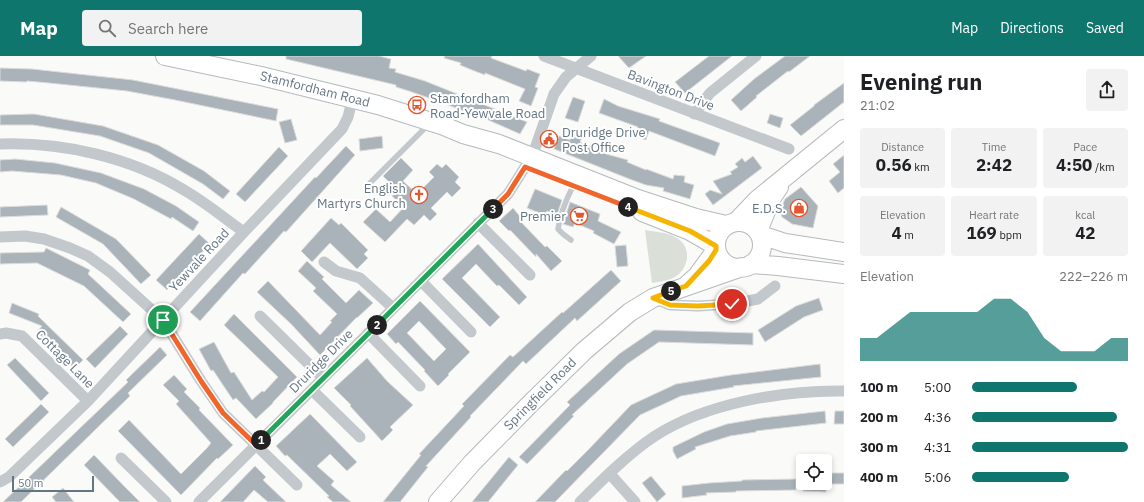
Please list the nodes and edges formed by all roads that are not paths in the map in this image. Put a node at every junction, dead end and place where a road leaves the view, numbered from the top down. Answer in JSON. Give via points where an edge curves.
{"nodes":[{"id":1,"x":165,"y":56,"type":"edge"},
{"id":2,"x":544,"y":56,"type":"edge"},
{"id":3,"x":591,"y":56,"type":"edge"},
{"id":4,"x":756,"y":56,"type":"edge"},
{"id":5,"x":576,"y":68,"type":"junction"},
{"id":6,"x":353,"y":98,"type":"junction"},
{"id":7,"x":694,"y":114,"type":"junction"},
{"id":8,"x":431,"y":122,"type":"junction"},
{"id":9,"x":844,"y":129,"type":"edge"},
{"id":10,"x":0,"y":144,"type":"edge"},
{"id":11,"x":789,"y":149,"type":"dead end"},
{"id":12,"x":528,"y":162,"type":"junction"},
{"id":13,"x":786,"y":177,"type":"junction"},
{"id":14,"x":368,"y":185,"type":"dead end"},
{"id":15,"x":573,"y":186,"type":"junction"},
{"id":16,"x":478,"y":223,"type":"junction"},
{"id":17,"x":731,"y":224,"type":"junction"},
{"id":18,"x":244,"y":232,"type":"junction"},
{"id":19,"x":759,"y":233,"type":"junction"},
{"id":20,"x":0,"y":237,"type":"edge"},
{"id":21,"x":571,"y":240,"type":"dead end"},
{"id":22,"x":716,"y":248,"type":"junction"},
{"id":23,"x":844,"y":252,"type":"edge"},
{"id":24,"x":324,"y":262,"type":"dead end"},
{"id":25,"x":746,"y":266,"type":"junction"},
{"id":26,"x":844,"y":274,"type":"edge"},
{"id":27,"x":530,"y":275,"type":"dead end"},
{"id":28,"x":421,"y":281,"type":"junction"},
{"id":29,"x":686,"y":286,"type":"junction"},
{"id":30,"x":775,"y":286,"type":"dead end"},
{"id":31,"x":653,"y":298,"type":"junction"},
{"id":32,"x":394,"y":308,"type":"junction"},
{"id":33,"x":260,"y":316,"type":"dead end"},
{"id":34,"x":163,"y":320,"type":"junction"},
{"id":35,"x":471,"y":332,"type":"dead end"},
{"id":36,"x":368,"y":333,"type":"junction"},
{"id":37,"x":0,"y":334,"type":"edge"},
{"id":38,"x":323,"y":378,"type":"junction"},
{"id":39,"x":420,"y":386,"type":"dead end"},
{"id":40,"x":312,"y":390,"type":"junction"},
{"id":41,"x":844,"y":391,"type":"edge"},
{"id":42,"x":88,"y":401,"type":"junction"},
{"id":43,"x":360,"y":437,"type":"dead end"},
{"id":44,"x":256,"y":445,"type":"junction"},
{"id":45,"x":121,"y":458,"type":"dead end"},
{"id":46,"x":610,"y":474,"type":"junction"},
{"id":47,"x":0,"y":482,"type":"edge"},
{"id":48,"x":297,"y":485,"type":"dead end"},
{"id":49,"x":166,"y":502,"type":"edge"},
{"id":50,"x":200,"y":502,"type":"edge"},
{"id":51,"x":438,"y":502,"type":"edge"},
{"id":52,"x":580,"y":502,"type":"edge"},
{"id":53,"x":635,"y":502,"type":"edge"}],
"edges":[{"from":1,"to":6,"type":"main road","name":"Stamfordham Road"},
{"from":2,"to":5,"type":"street","name":"Bavington Drive"},
{"from":3,"to":5,"type":"street","name":"Druridge Drive"},
{"from":4,"to":7,"type":"street","via":[[710,93]]},
{"from":5,"to":7,"type":"street","name":"Bavington Drive"},
{"from":5,"to":12,"type":"street","name":"Druridge Drive","via":[[554,94]]},
{"from":6,"to":8,"type":"main road","name":"Stamfordham Road"},
{"from":6,"to":18,"type":"street","name":"Yewvale Road","via":[[342,129]]},
{"from":7,"to":11,"type":"street","name":"Bavington Drive"},
{"from":8,"to":12,"type":"main road","name":"Stamfordham Road","via":[[463,134],[493,153]]},
{"from":8,"to":14,"type":"lane"},
{"from":9,"to":13,"type":"main road"},
{"from":10,"to":18,"type":"street","via":[[75,149],[134,166],[184,190]]},
{"from":12,"to":15,"type":"main road","name":"Stamfordham Road"},
{"from":12,"to":16,"type":"street","name":"Druridge Drive","via":[[508,194]]},
{"from":12,"to":17,"type":"main road","name":"Stamfordham Road","via":[[696,218]]},
{"from":13,"to":17,"type":"main road"},
{"from":13,"to":19,"type":"main road","via":[[771,199]]},
{"from":15,"to":21,"type":"lane","via":[[558,229]]},
{"from":15,"to":22,"type":"main road","name":"Stamfordham Road","via":[[690,231]]},
{"from":16,"to":27,"type":"street"},
{"from":16,"to":28,"type":"street","name":"Druridge Drive"},
{"from":17,"to":19,"type":"main road","via":[[748,224]]},
{"from":17,"to":22,"type":"main road","via":[[718,234]]},
{"from":18,"to":34,"type":"street","name":"Yewvale Road"},
{"from":19,"to":23,"type":"main road","via":[[785,243]]},
{"from":19,"to":25,"type":"main road","via":[[762,243],[760,253]]},
{"from":20,"to":34,"type":"street","via":[[25,236],[44,239],[88,256],[110,272]]},
{"from":22,"to":25,"type":"main road","via":[[726,264]]},
{"from":22,"to":29,"type":"main road","name":"Springfield Road","via":[[701,271]]},
{"from":24,"to":32,"type":"street","via":[[336,271],[360,278]]},
{"from":25,"to":26,"type":"main road","via":[[778,266]]},
{"from":25,"to":29,"type":"main road","name":"Springfield Road"},
{"from":28,"to":32,"type":"street","name":"Druridge Drive"},
{"from":28,"to":35,"type":"street"},
{"from":29,"to":31,"type":"main road","name":"Springfield Road"},
{"from":30,"to":31,"type":"street","via":[[758,299],[732,304],[670,305]]},
{"from":31,"to":51,"type":"main road","name":"Springfield Road","via":[[630,312],[584,351],[477,457]]},
{"from":32,"to":36,"type":"street","name":"Druridge Drive"},
{"from":33,"to":38,"type":"street"},
{"from":34,"to":42,"type":"street","name":"Yewvale Road"},
{"from":34,"to":44,"type":"street","via":[[223,413]]},
{"from":36,"to":38,"type":"street","name":"Druridge Drive"},
{"from":36,"to":39,"type":"street"},
{"from":37,"to":42,"type":"street","name":"Cottage Lane","via":[[6,332],[22,336]]},
{"from":38,"to":40,"type":"street","name":"Druridge Drive"},
{"from":40,"to":43,"type":"street"},
{"from":40,"to":44,"type":"street","name":"Druridge Drive"},
{"from":41,"to":46,"type":"street","via":[[781,395],[710,410],[683,420],[654,436]]},
{"from":42,"to":47,"type":"street","name":"Yewvale Road","via":[[9,477]]},
{"from":44,"to":48,"type":"street"},
{"from":44,"to":50,"type":"street","name":"Druridge Drive"},
{"from":45,"to":49,"type":"street"},
{"from":46,"to":52,"type":"street"},
{"from":46,"to":53,"type":"street"}]}
